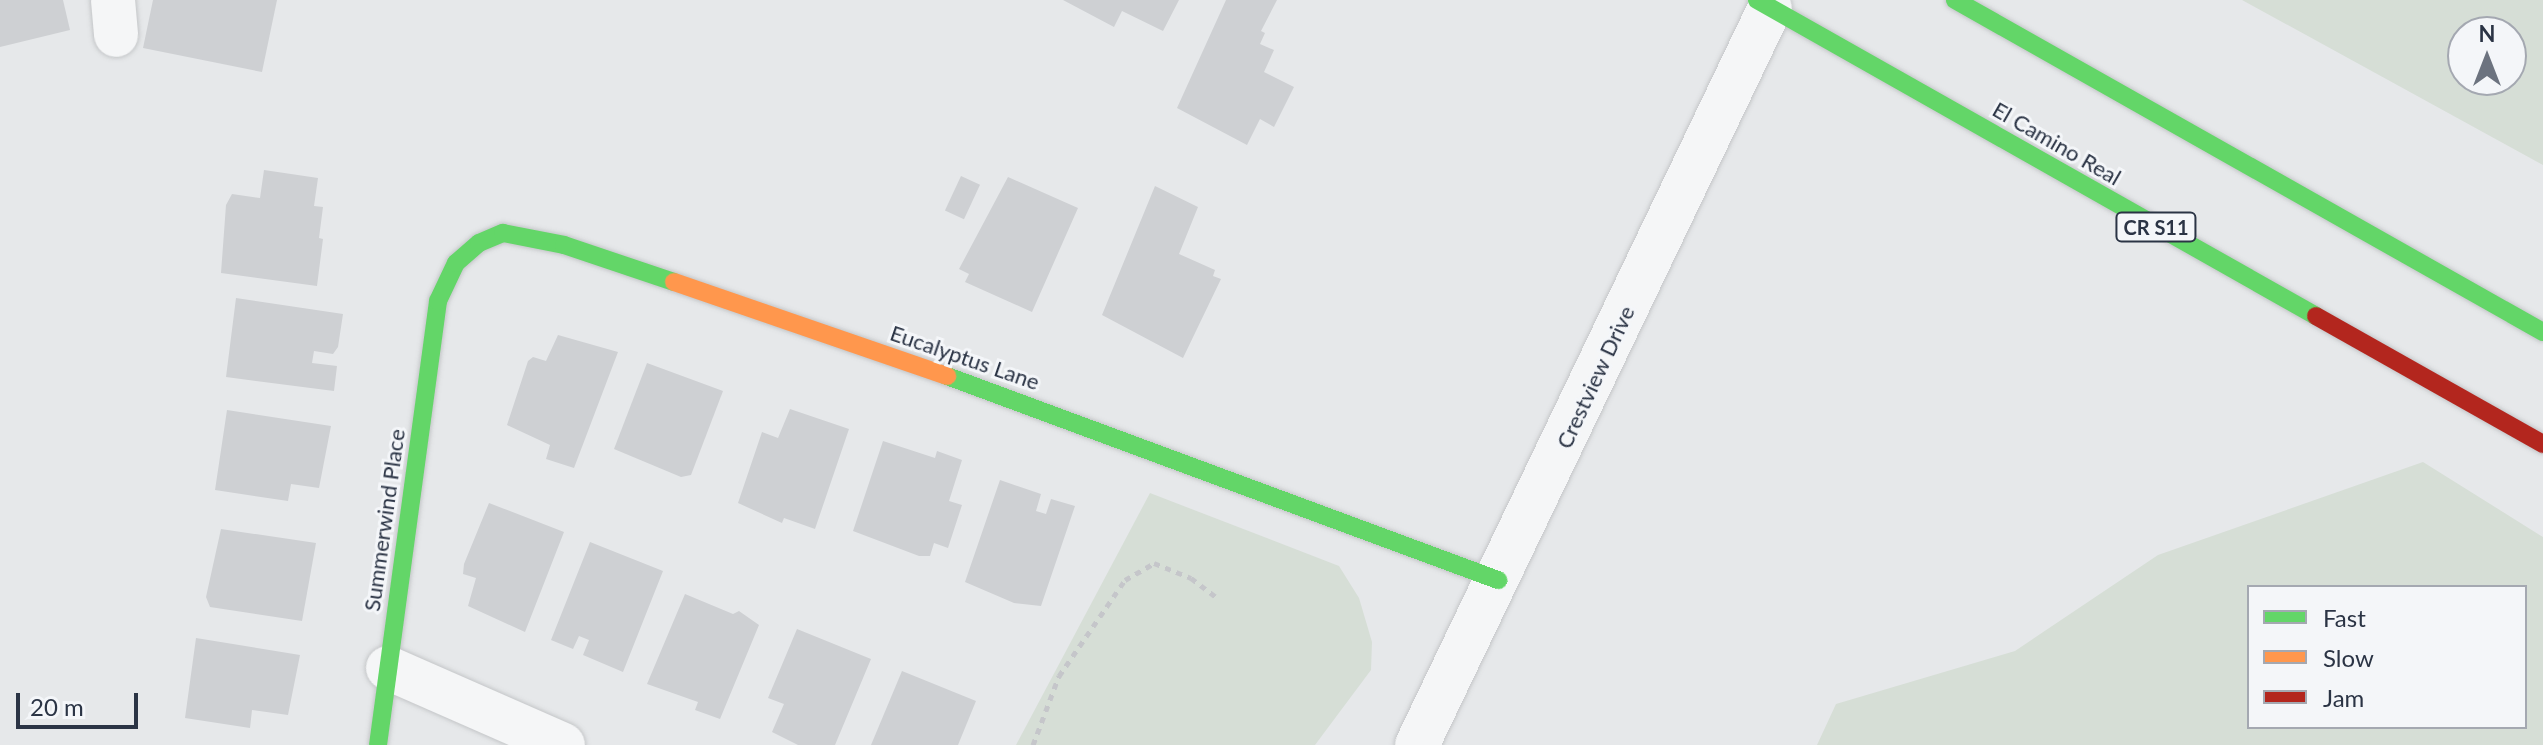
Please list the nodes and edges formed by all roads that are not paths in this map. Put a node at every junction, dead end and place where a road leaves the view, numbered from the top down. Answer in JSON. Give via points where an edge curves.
{"nodes":[{"id":1,"x":1955,"y":0,"type":"edge"},
{"id":2,"x":1764,"y":4,"type":"edge"},
{"id":3,"x":438,"y":301,"type":"joint"},
{"id":4,"x":2543,"y":332,"type":"edge"},
{"id":5,"x":2543,"y":444,"type":"edge"},
{"id":6,"x":1498,"y":580,"type":"junction"},
{"id":7,"x":388,"y":668,"type":"junction"},
{"id":8,"x":378,"y":745,"type":"edge"},
{"id":9,"x":563,"y":745,"type":"edge"},
{"id":10,"x":1417,"y":745,"type":"edge"}],
"edges":[{"from":1,"to":4,"type":"street"},
{"from":2,"to":5,"type":"street","name":"El Camino Real","number":"CR S11"},
{"from":2,"to":6,"type":"street","name":"Crestview Drive"},
{"from":3,"to":6,"type":"street","name":"Eucalyptus Lane","via":[[456,263],[479,243],[503,233],[564,245],[1139,443]]},
{"from":3,"to":7,"type":"street","name":"Summerwind Place"},
{"from":6,"to":10,"type":"street","name":"Crestview Drive"},
{"from":7,"to":8,"type":"street","name":"Summerwind Place"},
{"from":7,"to":9,"type":"street"}]}
